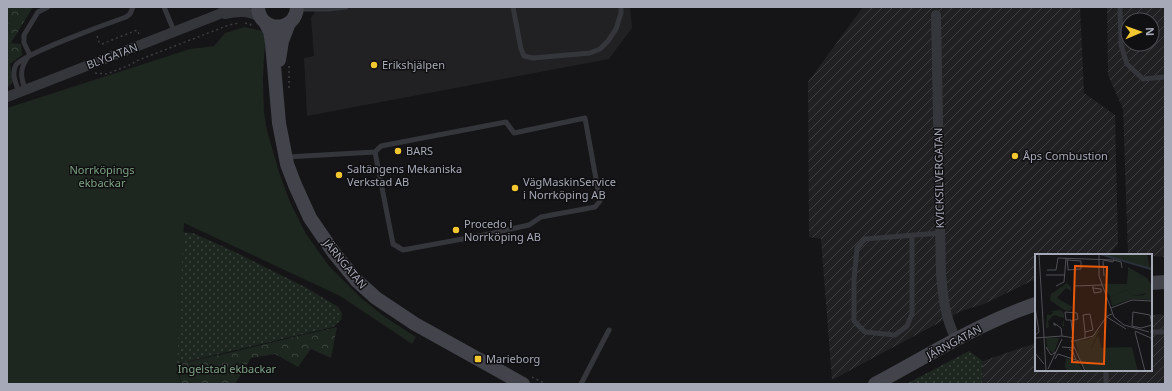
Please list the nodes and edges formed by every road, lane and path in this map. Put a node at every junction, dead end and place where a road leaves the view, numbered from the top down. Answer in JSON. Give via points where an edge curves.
{"nodes":[{"id":1,"x":48,"y":7,"type":"edge"},
{"id":2,"x":133,"y":7,"type":"edge"},
{"id":3,"x":164,"y":7,"type":"edge"},
{"id":4,"x":233,"y":7,"type":"edge"},
{"id":5,"x":346,"y":7,"type":"edge"},
{"id":6,"x":513,"y":7,"type":"edge"},
{"id":7,"x":621,"y":7,"type":"edge"},
{"id":8,"x":1120,"y":7,"type":"edge"},
{"id":9,"x":297,"y":8,"type":"edge"},
{"id":10,"x":217,"y":15,"type":"junction"},
{"id":11,"x":936,"y":15,"type":"dead end"},
{"id":12,"x":260,"y":19,"type":"edge"},
{"id":13,"x":289,"y":23,"type":"junction"},
{"id":14,"x":94,"y":29,"type":"junction"},
{"id":15,"x":174,"y":32,"type":"junction"},
{"id":16,"x":143,"y":44,"type":"junction"},
{"id":17,"x":30,"y":55,"type":"junction"},
{"id":18,"x":289,"y":66,"type":"dead end"},
{"id":19,"x":92,"y":73,"type":"dead end"},
{"id":20,"x":1165,"y":77,"type":"edge"},
{"id":21,"x":22,"y":91,"type":"junction"},
{"id":22,"x":283,"y":91,"type":"junction"},
{"id":23,"x":7,"y":97,"type":"edge"},
{"id":24,"x":375,"y":152,"type":"junction"},
{"id":25,"x":286,"y":157,"type":"junction"},
{"id":26,"x":940,"y":233,"type":"junction"},
{"id":27,"x":912,"y":236,"type":"junction"},
{"id":28,"x":1152,"y":282,"type":"edge"},
{"id":29,"x":1165,"y":282,"type":"edge"},
{"id":30,"x":1035,"y":304,"type":"edge"},
{"id":31,"x":609,"y":330,"type":"dead end"},
{"id":32,"x":1152,"y":332,"type":"edge"},
{"id":33,"x":1165,"y":332,"type":"edge"},
{"id":34,"x":956,"y":339,"type":"junction"},
{"id":35,"x":1106,"y":371,"type":"edge"},
{"id":36,"x":526,"y":380,"type":"edge"},
{"id":37,"x":546,"y":384,"type":"edge"},
{"id":38,"x":581,"y":384,"type":"edge"},
{"id":39,"x":875,"y":384,"type":"edge"},
{"id":40,"x":1106,"y":384,"type":"edge"}],
"edges":[{"from":1,"to":17,"type":"lane","via":[[38,12],[24,35],[24,43]]},
{"from":2,"to":14,"type":"lane","via":[[126,17]]},
{"from":3,"to":15,"type":"lane"},
{"from":4,"to":10,"type":"street","name":"BLYGATAN"},
{"from":5,"to":9,"type":"lane","via":[[329,10]]},
{"from":6,"to":7,"type":"lane","via":[[521,50],[524,56],[533,58],[590,53],[600,49],[616,29]]},
{"from":8,"to":20,"type":"lane","via":[[1121,46],[1127,64],[1143,79]]},
{"from":9,"to":13,"type":"street","name":"JÄRNGATAN","via":[[294,19]]},
{"from":10,"to":12,"type":"street","name":"BLYGATAN","via":[[242,11]]},
{"from":10,"to":15,"type":"street","name":"BLYGATAN"},
{"from":11,"to":26,"type":"street","name":"KVICKSILVERGATAN"},
{"from":12,"to":13,"type":"street","via":[[277,27]]},
{"from":12,"to":19,"type":"path","via":[[250,24],[242,22],[229,25],[107,74]]},
{"from":12,"to":22,"type":"street","name":"JÄRNGATAN","via":[[270,31]]},
{"from":13,"to":22,"type":"street","name":"JÄRNGATAN","via":[[282,41]]},
{"from":14,"to":16,"type":"path","via":[[100,44],[137,30]]},
{"from":14,"to":17,"type":"lane"},
{"from":15,"to":16,"type":"street","name":"BLYGATAN"},
{"from":16,"to":21,"type":"street","name":"BLYGATAN"},
{"from":17,"to":21,"type":"lane","via":[[15,66],[14,70],[15,81]]},
{"from":18,"to":22,"type":"path"},
{"from":21,"to":23,"type":"street","name":"BLYGATAN"},
{"from":22,"to":25,"type":"street","name":"JÄRNGATAN","via":[[279,123]]},
{"from":24,"to":24,"type":"lane","via":[[393,244],[403,250],[529,225],[541,217],[595,207],[600,201],[585,118],[514,133],[506,122],[381,146]]},
{"from":24,"to":25,"type":"lane"},
{"from":25,"to":36,"type":"street","name":"JÄRNGATAN","via":[[310,218],[357,281],[376,298],[415,324]]},
{"from":26,"to":27,"type":"lane"},
{"from":26,"to":34,"type":"street","name":"KVICKSILVERGATAN","via":[[943,299],[946,317]]},
{"from":27,"to":27,"type":"lane","via":[[865,239],[857,248],[854,321],[864,332],[895,335],[908,326],[912,314]]},
{"from":28,"to":29,"type":"street"},
{"from":30,"to":34,"type":"street","name":"JÄRNGATAN"},
{"from":31,"to":38,"type":"lane"},
{"from":32,"to":33,"type":"lane"},
{"from":34,"to":39,"type":"street","name":"JÄRNGATAN"},
{"from":35,"to":40,"type":"lane"},
{"from":36,"to":37,"type":"path"}]}
